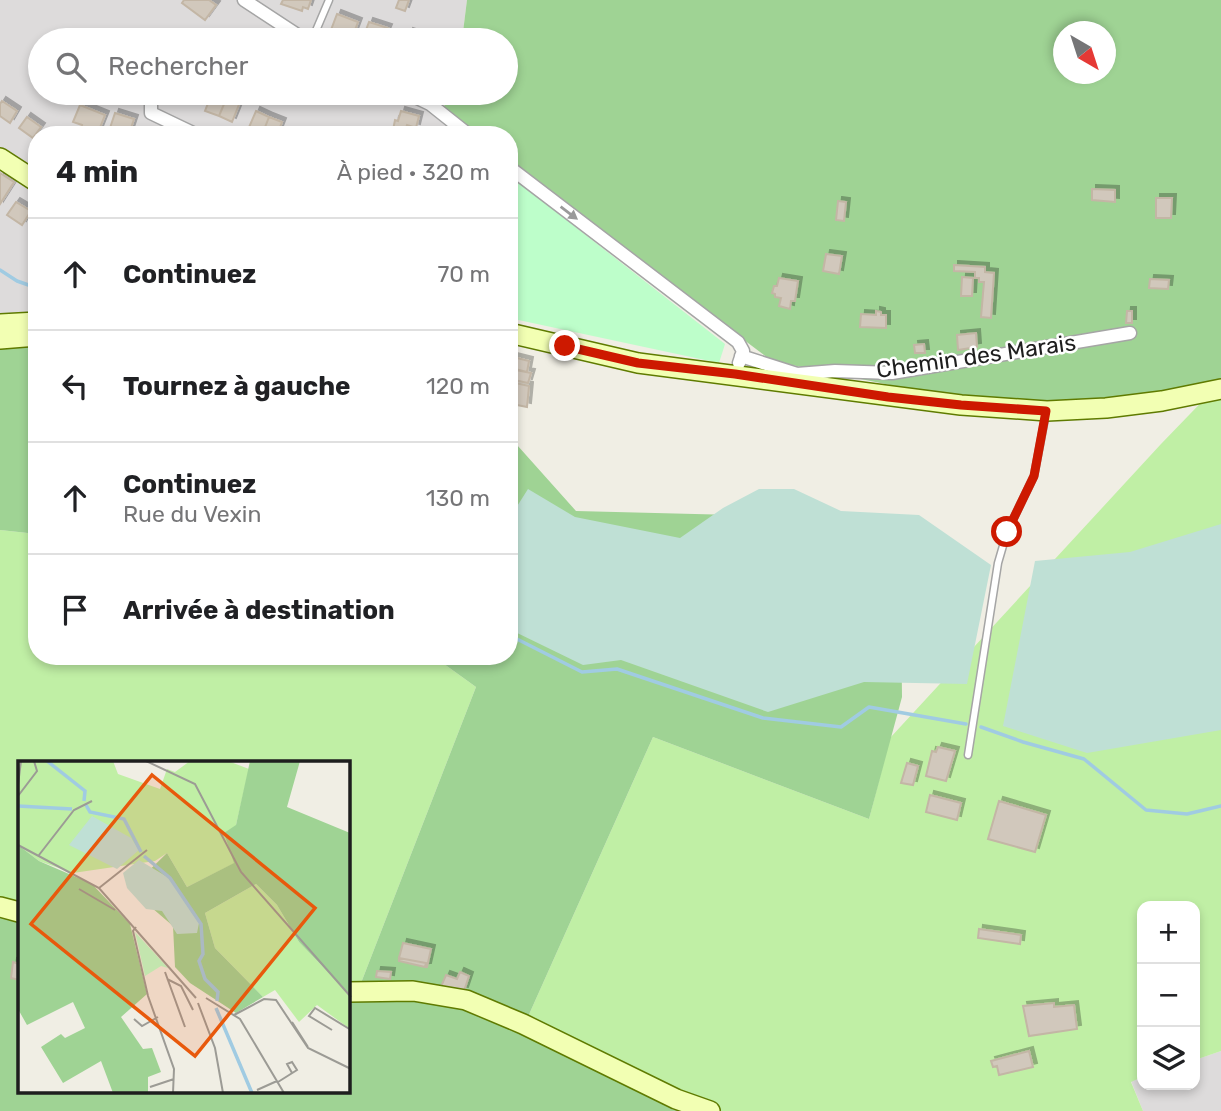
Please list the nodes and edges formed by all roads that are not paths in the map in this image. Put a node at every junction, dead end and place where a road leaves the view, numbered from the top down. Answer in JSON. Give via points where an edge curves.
{"nodes":[{"id":1,"x":244,"y":0,"type":"edge"},
{"id":2,"x":329,"y":0,"type":"edge"},
{"id":3,"x":263,"y":6,"type":"edge"},
{"id":4,"x":290,"y":28,"type":"edge"},
{"id":5,"x":317,"y":28,"type":"edge"},
{"id":6,"x":151,"y":105,"type":"edge"},
{"id":7,"x":431,"y":105,"type":"edge"},
{"id":8,"x":178,"y":126,"type":"edge"},
{"id":9,"x":458,"y":126,"type":"edge"},
{"id":10,"x":0,"y":158,"type":"edge"},
{"id":11,"x":518,"y":174,"type":"edge"},
{"id":12,"x":28,"y":176,"type":"edge"},
{"id":13,"x":28,"y":322,"type":"edge"},
{"id":14,"x":0,"y":324,"type":"edge"},
{"id":15,"x":1130,"y":333,"type":"dead end"},
{"id":16,"x":518,"y":335,"type":"edge"},
{"id":17,"x":28,"y":336,"type":"edge"},
{"id":18,"x":0,"y":339,"type":"edge"},
{"id":19,"x":738,"y":365,"type":"junction"},
{"id":20,"x":811,"y":379,"type":"junction"},
{"id":21,"x":1221,"y":389,"type":"edge"},
{"id":22,"x":1046,"y":411,"type":"junction"},
{"id":23,"x":968,"y":755,"type":"dead end"},
{"id":24,"x":0,"y":907,"type":"edge"},
{"id":25,"x":18,"y":912,"type":"edge"},
{"id":26,"x":350,"y":992,"type":"edge"},
{"id":27,"x":710,"y":1111,"type":"edge"}],
"edges":[{"from":1,"to":3,"type":"street"},
{"from":2,"to":5,"type":"lane"},
{"from":3,"to":4,"type":"street"},
{"from":6,"to":8,"type":"street","via":[[151,113]]},
{"from":7,"to":9,"type":"street"},
{"from":10,"to":12,"type":"main road"},
{"from":11,"to":19,"type":"street","one_way":true,"via":[[738,342],[743,351]]},
{"from":13,"to":14,"type":"main road"},
{"from":15,"to":20,"type":"street","name":"Chemin des Marais","via":[[891,373],[835,371]]},
{"from":16,"to":19,"type":"main road","via":[[638,363]]},
{"from":17,"to":18,"type":"main road"},
{"from":19,"to":20,"type":"main road"},
{"from":20,"to":22,"type":"main road","via":[[961,405]]},
{"from":21,"to":22,"type":"main road","via":[[1162,401]]},
{"from":22,"to":23,"type":"lane","via":[[1034,476],[1007,532],[998,563]]},
{"from":24,"to":25,"type":"main road"},
{"from":26,"to":27,"type":"main road","via":[[413,991],[466,1000]]}]}
